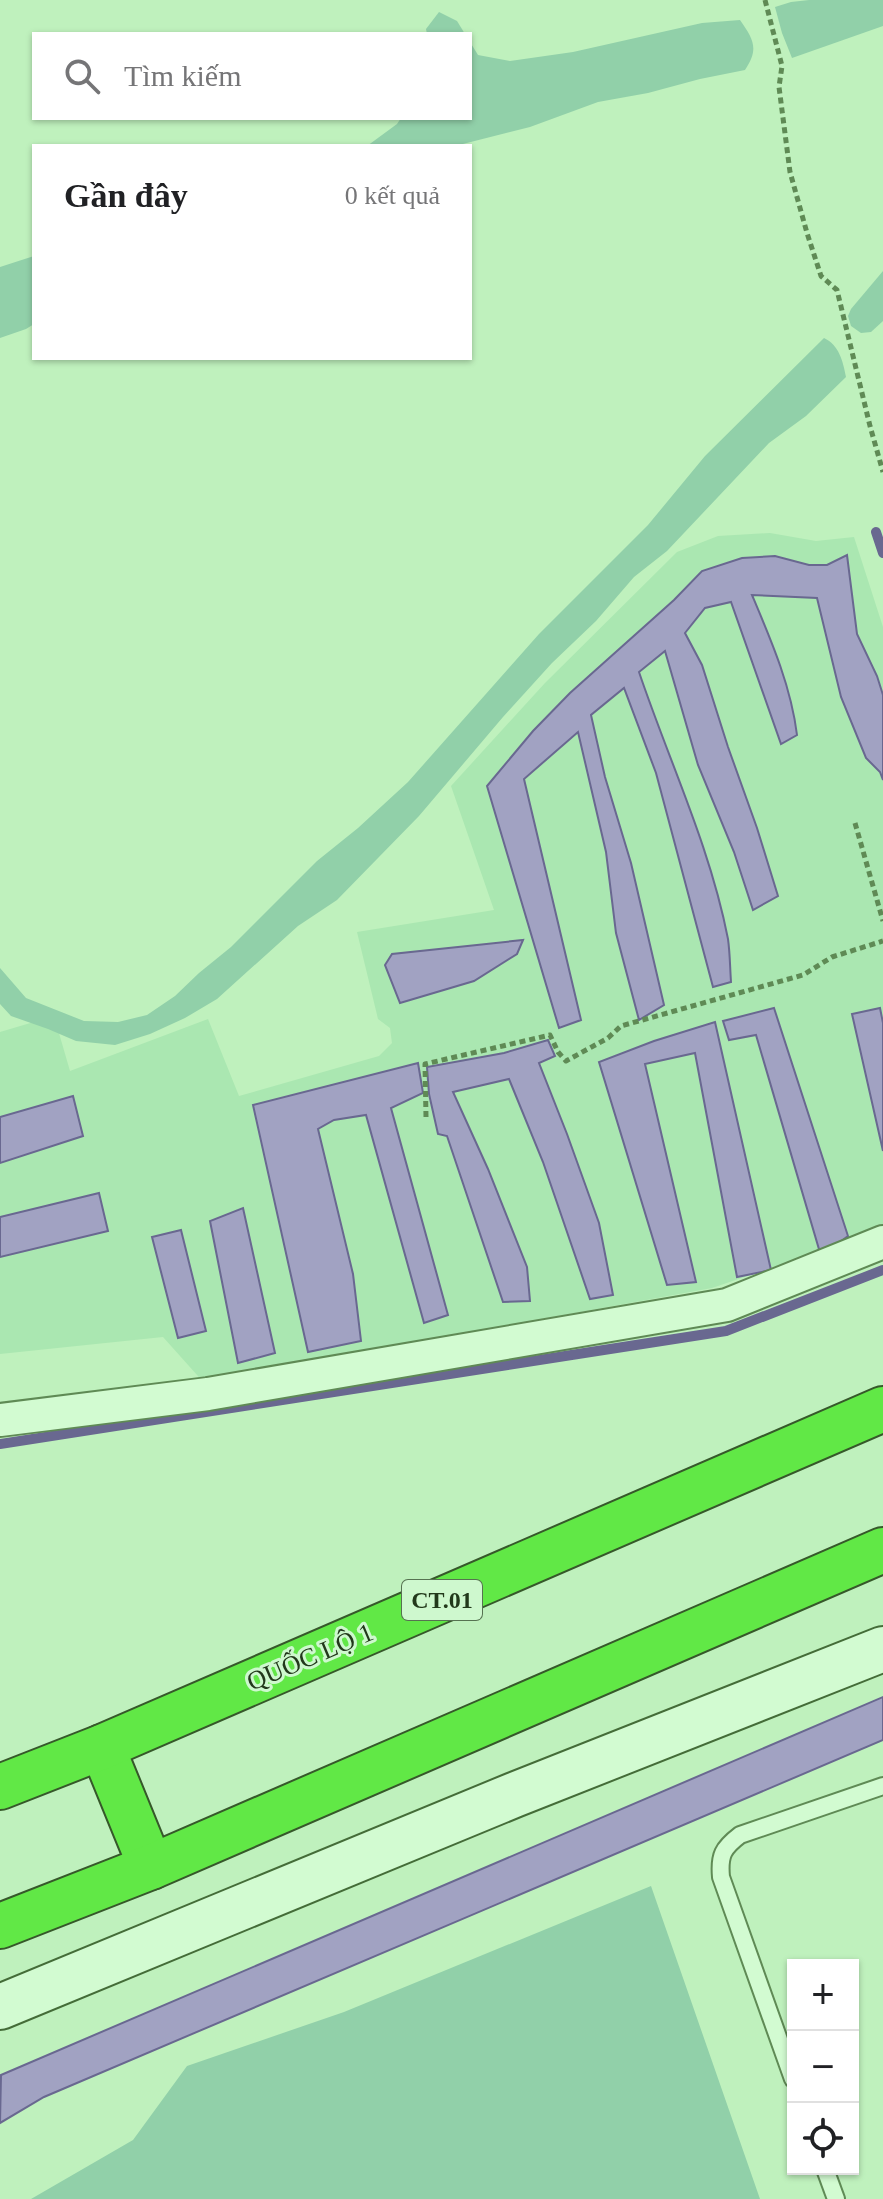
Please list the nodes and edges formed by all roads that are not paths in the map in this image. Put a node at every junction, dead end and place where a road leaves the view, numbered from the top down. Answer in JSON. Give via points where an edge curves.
{"nodes":[{"id":1,"x":883,"y":1242,"type":"edge"},
{"id":2,"x":883,"y":1409,"type":"edge"},
{"id":3,"x":0,"y":1420,"type":"edge"},
{"id":4,"x":883,"y":1550,"type":"edge"},
{"id":5,"x":883,"y":1649,"type":"edge"},
{"id":6,"x":102,"y":1747,"type":"junction"},
{"id":7,"x":883,"y":1786,"type":"edge"},
{"id":8,"x":0,"y":1787,"type":"edge"},
{"id":9,"x":151,"y":1867,"type":"junction"},
{"id":10,"x":0,"y":1926,"type":"edge"},
{"id":11,"x":0,"y":2007,"type":"edge"},
{"id":12,"x":787,"y":2062,"type":"edge"},
{"id":13,"x":827,"y":2175,"type":"edge"},
{"id":14,"x":836,"y":2199,"type":"edge"}],
"edges":[{"from":1,"to":3,"type":"street","via":[[727,1305],[208,1394]]},
{"from":2,"to":6,"type":"highway","name":"QUỐC LỘ 1","number":"CT.01"},
{"from":4,"to":9,"type":"highway"},
{"from":5,"to":11,"type":"main road"},
{"from":6,"to":8,"type":"highway","name":"QUỐC LỘ 1","number":"CT.01"},
{"from":6,"to":9,"type":"highway"},
{"from":7,"to":12,"type":"lane","via":[[740,1835],[719,1860]]},
{"from":9,"to":10,"type":"highway"},
{"from":13,"to":14,"type":"lane"}]}
